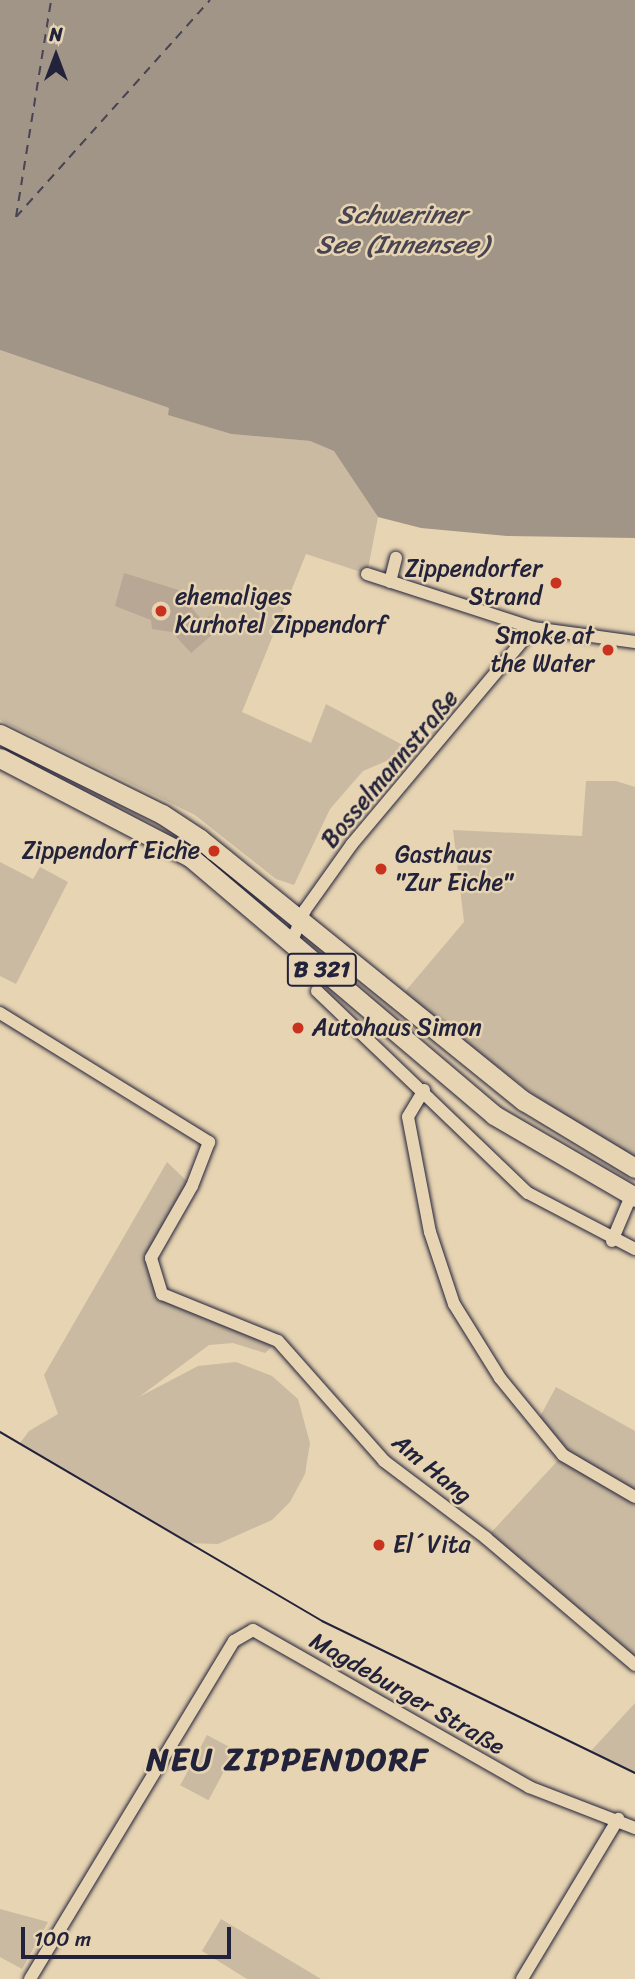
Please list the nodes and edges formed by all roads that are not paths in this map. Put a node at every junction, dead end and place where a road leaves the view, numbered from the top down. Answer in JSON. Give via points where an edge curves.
{"nodes":[{"id":1,"x":396,"y":558,"type":"dead end"},
{"id":2,"x":367,"y":574,"type":"dead end"},
{"id":3,"x":390,"y":582,"type":"junction"},
{"id":4,"x":533,"y":628,"type":"junction"},
{"id":5,"x":635,"y":642,"type":"edge"},
{"id":6,"x":0,"y":733,"type":"edge"},
{"id":7,"x":0,"y":758,"type":"edge"},
{"id":8,"x":300,"y":920,"type":"junction"},
{"id":9,"x":291,"y":943,"type":"junction"},
{"id":10,"x":317,"y":992,"type":"dead end"},
{"id":11,"x":0,"y":1013,"type":"edge"},
{"id":12,"x":424,"y":1090,"type":"junction"},
{"id":13,"x":635,"y":1168,"type":"edge"},
{"id":14,"x":633,"y":1196,"type":"edge"},
{"id":15,"x":612,"y":1241,"type":"junction"},
{"id":16,"x":635,"y":1249,"type":"edge"},
{"id":17,"x":635,"y":1497,"type":"edge"},
{"id":18,"x":635,"y":1665,"type":"edge"},
{"id":19,"x":618,"y":1819,"type":"junction"},
{"id":20,"x":635,"y":1828,"type":"edge"},
{"id":21,"x":30,"y":1979,"type":"edge"},
{"id":22,"x":522,"y":1979,"type":"edge"}],
"edges":[{"from":1,"to":3,"type":"street"},
{"from":2,"to":3,"type":"street"},
{"from":3,"to":4,"type":"street"},
{"from":4,"to":5,"type":"street"},
{"from":4,"to":8,"type":"street","name":"Bosselmannstraße","via":[[352,844]]},
{"from":6,"to":8,"type":"main road","number":"B 321","via":[[162,814]]},
{"from":7,"to":9,"type":"main road","number":"B 321","via":[[190,857]]},
{"from":8,"to":9,"type":"street","name":"Bosselmannstraße"},
{"from":8,"to":13,"type":"main road","number":"B 321","via":[[524,1101]]},
{"from":9,"to":14,"type":"main road","number":"B 321","via":[[494,1115]]},
{"from":10,"to":12,"type":"street"},
{"from":11,"to":18,"type":"street","name":"Am Hang","via":[[209,1142],[192,1186],[151,1258],[162,1294],[278,1341],[384,1461],[486,1538]]},
{"from":12,"to":15,"type":"street","via":[[528,1193]]},
{"from":12,"to":17,"type":"street","via":[[408,1118],[430,1232],[454,1304],[500,1378],[563,1455]]},
{"from":14,"to":15,"type":"street"},
{"from":15,"to":16,"type":"street"},
{"from":19,"to":20,"type":"street","name":"Magdeburger Straße"},
{"from":19,"to":21,"type":"street","name":"Magdeburger Straße","via":[[529,1787],[253,1630],[234,1641]]},
{"from":19,"to":22,"type":"street"}]}
